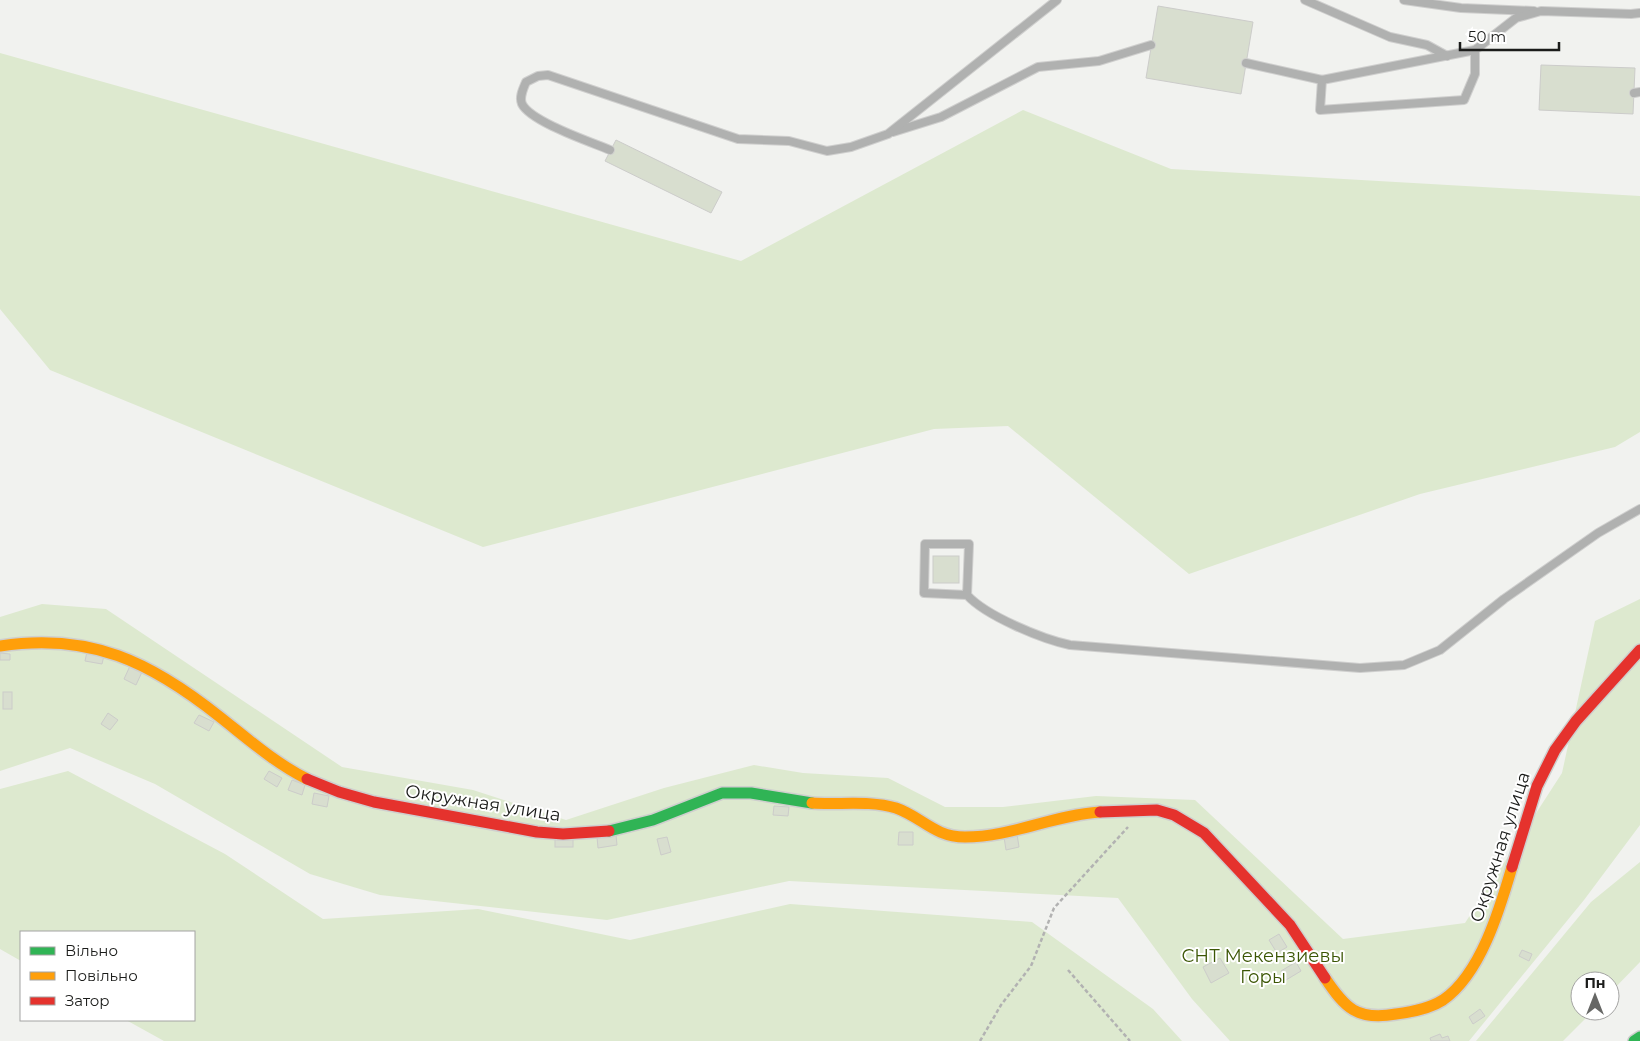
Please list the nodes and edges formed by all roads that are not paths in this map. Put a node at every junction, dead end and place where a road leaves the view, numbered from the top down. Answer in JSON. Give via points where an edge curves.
{"nodes":[{"id":1,"x":1057,"y":0,"type":"edge"},
{"id":2,"x":1305,"y":0,"type":"edge"},
{"id":3,"x":1404,"y":0,"type":"edge"},
{"id":4,"x":1541,"y":12,"type":"junction"},
{"id":5,"x":1640,"y":12,"type":"edge"},
{"id":6,"x":1151,"y":45,"type":"dead end"},
{"id":7,"x":1475,"y":50,"type":"junction"},
{"id":8,"x":1447,"y":56,"type":"junction"},
{"id":9,"x":1246,"y":63,"type":"dead end"},
{"id":10,"x":1322,"y":80,"type":"junction"},
{"id":11,"x":888,"y":134,"type":"junction"},
{"id":12,"x":610,"y":150,"type":"dead end"},
{"id":13,"x":1640,"y":509,"type":"edge"},
{"id":14,"x":967,"y":594,"type":"junction"},
{"id":15,"x":0,"y":646,"type":"edge"},
{"id":16,"x":1640,"y":650,"type":"edge"},
{"id":17,"x":1640,"y":1037,"type":"edge"},
{"id":18,"x":1634,"y":1041,"type":"edge"}],
"edges":[{"from":1,"to":11,"type":"lane"},
{"from":2,"to":8,"type":"lane","via":[[1390,37],[1427,45]]},
{"from":3,"to":4,"type":"lane","via":[[1461,8]]},
{"from":4,"to":5,"type":"lane"},
{"from":4,"to":7,"type":"lane","via":[[1516,18]]},
{"from":6,"to":11,"type":"lane","via":[[1099,61],[1038,67],[941,117]]},
{"from":7,"to":8,"type":"lane"},
{"from":7,"to":10,"type":"lane","via":[[1475,74],[1464,100],[1320,110]]},
{"from":8,"to":10,"type":"lane"},
{"from":9,"to":10,"type":"lane"},
{"from":11,"to":12,"type":"lane","via":[[851,147],[826,151],[789,142],[738,139],[548,75],[526,82],[520,100],[534,116]]},
{"from":13,"to":14,"type":"lane","via":[[1598,533],[1504,599],[1440,650],[1404,666],[1360,668],[1070,645],[1047,640],[976,605]]},
{"from":14,"to":14,"type":"lane","via":[[924,593],[925,544],[969,544]]},
{"from":15,"to":16,"type":"street","name":"Окружная улица","via":[[76,642],[104,649],[170,681],[266,755],[320,785],[350,797],[385,805],[548,834],[571,835],[635,826],[701,799],[728,792],[755,792],[814,803],[876,803],[912,814],[937,833],[953,837],[981,836],[1074,815],[1157,810],[1184,818],[1210,839],[1297,933],[1320,972],[1350,1011],[1365,1016],[1387,1016],[1426,1008],[1444,999],[1464,977],[1481,952],[1502,905],[1528,804],[1549,758],[1575,721]]},
{"from":17,"to":18,"type":"street"}]}
